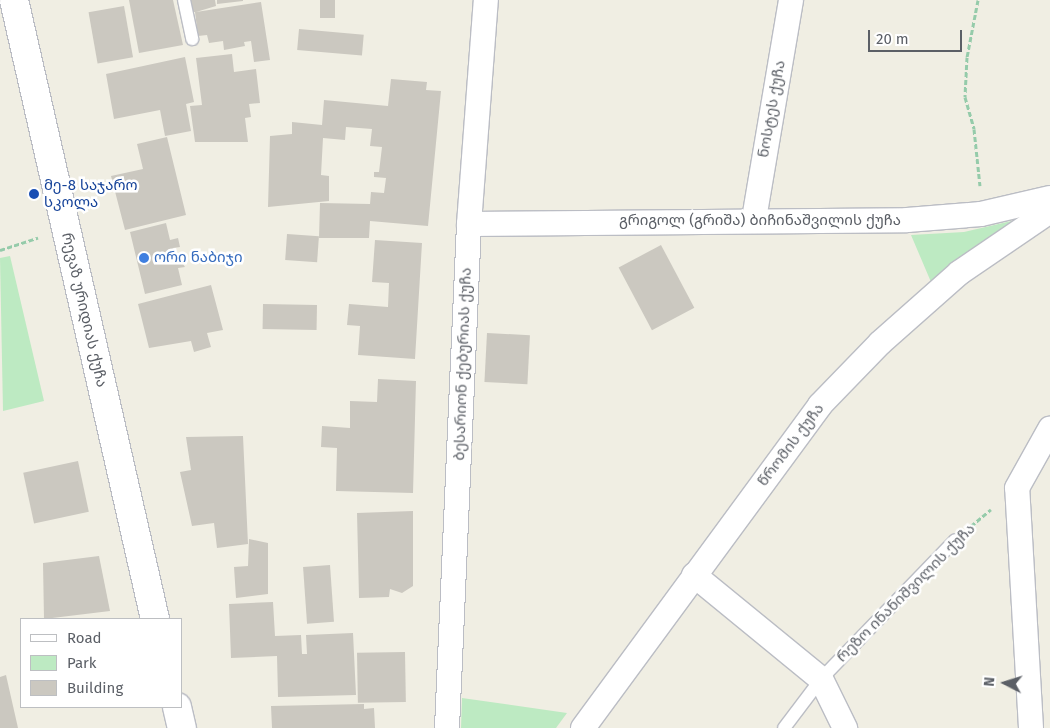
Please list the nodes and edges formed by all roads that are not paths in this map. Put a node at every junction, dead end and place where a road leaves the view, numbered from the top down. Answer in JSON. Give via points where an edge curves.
{"nodes":[{"id":1,"x":184,"y":0,"type":"edge"},
{"id":2,"x":486,"y":0,"type":"edge"},
{"id":3,"x":791,"y":0,"type":"edge"},
{"id":4,"x":16,"y":7,"type":"edge"},
{"id":5,"x":192,"y":39,"type":"dead end"},
{"id":6,"x":1050,"y":198,"type":"edge"},
{"id":7,"x":1050,"y":211,"type":"edge"},
{"id":8,"x":754,"y":219,"type":"junction"},
{"id":9,"x":469,"y":224,"type":"junction"},
{"id":10,"x":1050,"y":429,"type":"edge"},
{"id":11,"x":955,"y":540,"type":"road end"},
{"id":12,"x":694,"y":575,"type":"junction"},
{"id":13,"x":155,"y":618,"type":"edge"},
{"id":14,"x":821,"y":679,"type":"junction"},
{"id":15,"x":177,"y":708,"type":"edge"},
{"id":16,"x":182,"y":728,"type":"edge"},
{"id":17,"x":447,"y":728,"type":"edge"},
{"id":18,"x":583,"y":728,"type":"edge"},
{"id":19,"x":784,"y":728,"type":"edge"},
{"id":20,"x":846,"y":728,"type":"edge"},
{"id":21,"x":1030,"y":728,"type":"edge"}],
"edges":[{"from":1,"to":5,"type":"lane"},
{"from":2,"to":9,"type":"street","name":"ბესარიონ ქებურიას ქუჩა"},
{"from":3,"to":8,"type":"street","name":"ნოსტეს ქუჩა"},
{"from":4,"to":13,"type":"street","name":"რევაზ ურიდიას ქუჩა"},
{"from":6,"to":8,"type":"street","name":"გრიგოლ (გრიშა) ბიჩინაშვილის ქუჩა","via":[[980,214],[907,220]]},
{"from":7,"to":12,"type":"street","name":"წრომის ქუჩა","via":[[959,273],[880,342],[820,405]]},
{"from":8,"to":9,"type":"street","name":"გრიგოლ (გრიშა) ბიჩინაშვილის ქუჩა"},
{"from":9,"to":17,"type":"street","name":"ბესარიონ ქებურიას ქუჩა"},
{"from":10,"to":21,"type":"street","via":[[1017,488]]},
{"from":11,"to":14,"type":"lane","name":"რეზო ინანიშვილის ქუჩა"},
{"from":12,"to":14,"type":"street"},
{"from":12,"to":18,"type":"street","name":"წრომის ქუჩა"},
{"from":14,"to":19,"type":"lane","name":"რეზო ინანიშვილის ქუჩა"},
{"from":14,"to":20,"type":"street"},
{"from":15,"to":16,"type":"street"}]}
